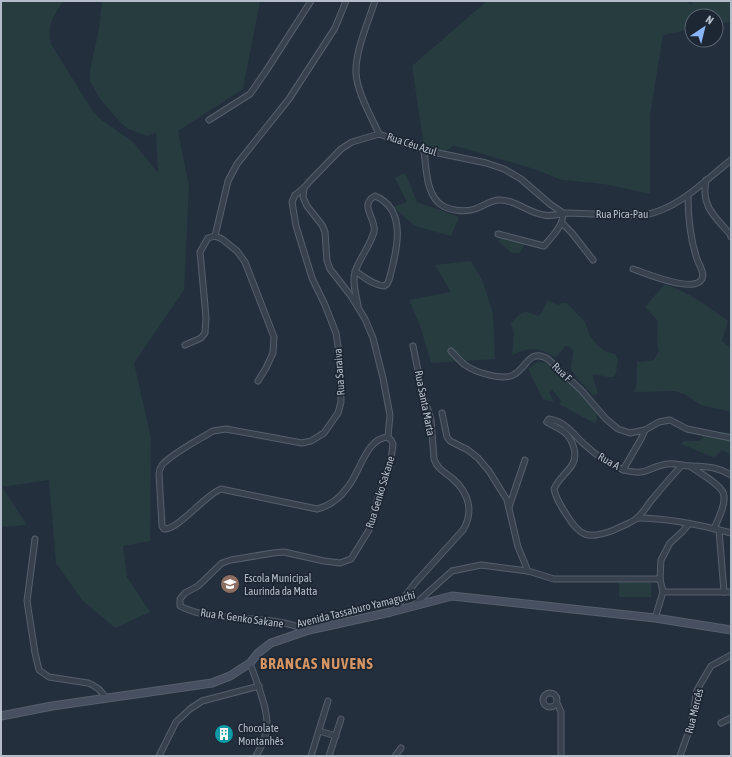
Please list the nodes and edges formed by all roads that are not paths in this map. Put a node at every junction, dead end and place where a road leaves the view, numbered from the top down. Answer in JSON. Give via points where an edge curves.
{"nodes":[{"id":1,"x":311,"y":1,"type":"edge"},
{"id":2,"x":346,"y":1,"type":"edge"},
{"id":3,"x":375,"y":1,"type":"edge"},
{"id":4,"x":209,"y":120,"type":"dead end"},
{"id":5,"x":379,"y":134,"type":"junction"},
{"id":6,"x":424,"y":150,"type":"junction"},
{"id":7,"x":731,"y":160,"type":"edge"},
{"id":8,"x":706,"y":180,"type":"junction"},
{"id":9,"x":304,"y":188,"type":"junction"},
{"id":10,"x":688,"y":196,"type":"junction"},
{"id":11,"x":563,"y":213,"type":"junction"},
{"id":12,"x":562,"y":223,"type":"junction"},
{"id":13,"x":498,"y":234,"type":"dead end"},
{"id":14,"x":731,"y":235,"type":"edge"},
{"id":15,"x":215,"y":236,"type":"junction"},
{"id":16,"x":593,"y":260,"type":"dead end"},
{"id":17,"x":633,"y":269,"type":"dead end"},
{"id":18,"x":355,"y":271,"type":"junction"},
{"id":19,"x":359,"y":309,"type":"junction"},
{"id":20,"x":185,"y":345,"type":"dead end"},
{"id":21,"x":414,"y":346,"type":"dead end"},
{"id":22,"x":451,"y":351,"type":"dead end"},
{"id":23,"x":258,"y":381,"type":"dead end"},
{"id":24,"x":442,"y":413,"type":"dead end"},
{"id":25,"x":645,"y":430,"type":"junction"},
{"id":26,"x":388,"y":437,"type":"junction"},
{"id":27,"x":731,"y":438,"type":"edge"},
{"id":28,"x":525,"y":460,"type":"dead end"},
{"id":29,"x":682,"y":465,"type":"junction"},
{"id":30,"x":690,"y":466,"type":"junction"},
{"id":31,"x":623,"y":470,"type":"junction"},
{"id":32,"x":731,"y":474,"type":"edge"},
{"id":33,"x":509,"y":507,"type":"junction"},
{"id":34,"x":637,"y":518,"type":"junction"},
{"id":35,"x":689,"y":524,"type":"junction"},
{"id":36,"x":717,"y":529,"type":"junction"},
{"id":37,"x":731,"y":533,"type":"edge"},
{"id":38,"x":35,"y":539,"type":"dead end"},
{"id":39,"x":528,"y":571,"type":"junction"},
{"id":40,"x":660,"y":579,"type":"junction"},
{"id":41,"x":663,"y":592,"type":"junction"},
{"id":42,"x":724,"y":592,"type":"junction"},
{"id":43,"x":731,"y":592,"type":"edge"},
{"id":44,"x":179,"y":602,"type":"joint"},
{"id":45,"x":412,"y":607,"type":"junction"},
{"id":46,"x":393,"y":612,"type":"junction"},
{"id":47,"x":655,"y":618,"type":"junction"},
{"id":48,"x":309,"y":630,"type":"junction"},
{"id":49,"x":731,"y":630,"type":"edge"},
{"id":50,"x":731,"y":655,"type":"edge"},
{"id":51,"x":250,"y":663,"type":"junction"},
{"id":52,"x":259,"y":686,"type":"junction"},
{"id":53,"x":106,"y":698,"type":"junction"},
{"id":54,"x":328,"y":701,"type":"dead end"},
{"id":55,"x":557,"y":703,"type":"dead end"},
{"id":56,"x":1,"y":716,"type":"edge"},
{"id":57,"x":341,"y":718,"type":"dead end"},
{"id":58,"x":731,"y":718,"type":"edge"},
{"id":59,"x":721,"y":723,"type":"dead end"},
{"id":60,"x":319,"y":731,"type":"junction"},
{"id":61,"x":336,"y":736,"type":"junction"},
{"id":62,"x":401,"y":748,"type":"dead end"},
{"id":63,"x":159,"y":756,"type":"edge"},
{"id":64,"x":256,"y":756,"type":"edge"},
{"id":65,"x":311,"y":756,"type":"edge"},
{"id":66,"x":329,"y":756,"type":"edge"},
{"id":67,"x":395,"y":756,"type":"edge"},
{"id":68,"x":561,"y":756,"type":"edge"},
{"id":69,"x":680,"y":756,"type":"edge"}],
"edges":[{"from":1,"to":4,"type":"street","via":[[250,94]]},
{"from":2,"to":15,"type":"street","via":[[335,28],[288,99],[237,164],[228,181]]},
{"from":3,"to":5,"type":"street","via":[[356,59],[356,74],[362,97]]},
{"from":5,"to":6,"type":"street","name":"Rua Céu Azul"},
{"from":5,"to":9,"type":"street","name":"Rua Céu Azul","via":[[352,142],[340,149]]},
{"from":6,"to":11,"type":"street","name":"Rua Céu Azul","via":[[504,169],[521,179]]},
{"from":6,"to":11,"type":"street","name":"Rua Pica-Pau","via":[[430,192],[443,206],[459,211],[500,200],[545,216]]},
{"from":7,"to":8,"type":"street","name":"Rua Pica-Pau"},
{"from":8,"to":10,"type":"street","name":"Rua Pica-Pau"},
{"from":8,"to":14,"type":"street","via":[[705,201],[715,218]]},
{"from":9,"to":19,"type":"street","via":[[303,197],[307,206],[322,224],[325,232],[330,269]]},
{"from":9,"to":26,"type":"street","name":"Rua Saraiva","via":[[295,195],[292,202],[296,226],[312,278],[336,333],[341,402],[338,412],[324,433],[302,443],[226,429],[212,431],[160,469],[162,526],[168,529],[175,525],[210,495],[221,489],[309,508],[322,508],[348,488],[371,446],[377,440]]},
{"from":10,"to":11,"type":"street","name":"Rua Pica-Pau","via":[[656,213],[645,215]]},
{"from":10,"to":17,"type":"street","via":[[690,232],[703,279],[692,285],[680,284]]},
{"from":11,"to":12,"type":"street"},
{"from":12,"to":13,"type":"street","via":[[544,246]]},
{"from":12,"to":16,"type":"street"},
{"from":15,"to":20,"type":"street","via":[[208,238],[200,252],[205,333],[201,338]]},
{"from":15,"to":23,"type":"street","via":[[237,251],[245,262],[274,337],[272,353]]},
{"from":18,"to":18,"type":"street","via":[[374,230],[367,203],[375,196],[389,206],[396,218],[398,244],[392,270],[384,286],[373,283]]},
{"from":18,"to":19,"type":"street","via":[[354,281]]},
{"from":19,"to":26,"type":"street","name":"Rua Genko Sakane","via":[[373,338],[383,378],[390,415]]},
{"from":21,"to":46,"type":"street","name":"Rua Santa Marta","via":[[430,419],[434,459],[441,470],[466,494],[469,504],[468,522]]},
{"from":22,"to":25,"type":"street","name":"Rua F","via":[[472,369],[506,377],[514,375],[535,356],[542,356],[582,391],[618,429],[630,432]]},
{"from":24,"to":33,"type":"street","via":[[447,437],[478,458],[489,471]]},
{"from":25,"to":27,"type":"street","name":"Rua F","via":[[659,422],[670,420],[687,429]]},
{"from":25,"to":31,"type":"street"},
{"from":26,"to":44,"type":"street","name":"Rua Genko Sakane","via":[[393,444],[390,467],[379,494],[370,530],[351,559],[340,563],[284,552],[231,560],[222,563],[198,586],[185,593]]},
{"from":28,"to":33,"type":"street"},
{"from":29,"to":30,"type":"street","name":"Rua A"},
{"from":29,"to":31,"type":"street","name":"Rua A","via":[[666,464],[642,472]]},
{"from":29,"to":34,"type":"street"},
{"from":30,"to":32,"type":"street","name":"Rua A","via":[[715,467]]},
{"from":30,"to":36,"type":"street","via":[[722,490],[724,495]]},
{"from":31,"to":34,"type":"street","name":"Rua A","via":[[602,459],[562,424],[548,419],[547,422],[564,432],[574,448],[573,464],[554,489],[556,497],[575,528],[590,536],[600,535]]},
{"from":33,"to":39,"type":"street","via":[[518,547]]},
{"from":34,"to":35,"type":"street"},
{"from":35,"to":36,"type":"street"},
{"from":35,"to":40,"type":"street","via":[[665,551]]},
{"from":36,"to":37,"type":"street"},
{"from":36,"to":42,"type":"street"},
{"from":38,"to":53,"type":"street","via":[[27,601],[39,670],[49,677],[94,685]]},
{"from":39,"to":40,"type":"street","via":[[554,578]]},
{"from":39,"to":45,"type":"street","via":[[481,565],[452,571]]},
{"from":40,"to":41,"type":"street"},
{"from":41,"to":42,"type":"street"},
{"from":41,"to":47,"type":"street"},
{"from":42,"to":43,"type":"street"},
{"from":44,"to":48,"type":"street","name":"Rua R. Genko Sakane","via":[[186,610],[278,622]]},
{"from":45,"to":46,"type":"street","name":"Avenida Tassaburo Yamaguchi"},
{"from":45,"to":47,"type":"street","name":"Avenida Tassaburo Yamaguchi","via":[[452,596]]},
{"from":46,"to":48,"type":"street","name":"Avenida Tassaburo Yamaguchi"},
{"from":47,"to":49,"type":"street","name":"Avenida Tassaburo Yamaguchi"},
{"from":48,"to":51,"type":"street","name":"Avenida Tassaburo Yamaguchi","via":[[272,643],[258,653]]},
{"from":50,"to":69,"type":"street","name":"Rua Mercês","via":[[711,666],[697,690],[691,725]]},
{"from":51,"to":52,"type":"street"},
{"from":51,"to":53,"type":"street","name":"Avenida Tassaburo Yamaguchi","via":[[230,676],[212,683]]},
{"from":52,"to":63,"type":"street","via":[[202,701],[190,709],[176,722]]},
{"from":52,"to":64,"type":"street","via":[[266,713],[267,732]]},
{"from":53,"to":56,"type":"street","name":"Avenida Tassaburo Yamaguchi"},
{"from":54,"to":60,"type":"street"},
{"from":55,"to":68,"type":"street","via":[[562,712]]},
{"from":57,"to":61,"type":"street"},
{"from":58,"to":59,"type":"street"},
{"from":60,"to":61,"type":"street"},
{"from":60,"to":65,"type":"street"},
{"from":61,"to":66,"type":"street"},
{"from":62,"to":67,"type":"street"}]}
